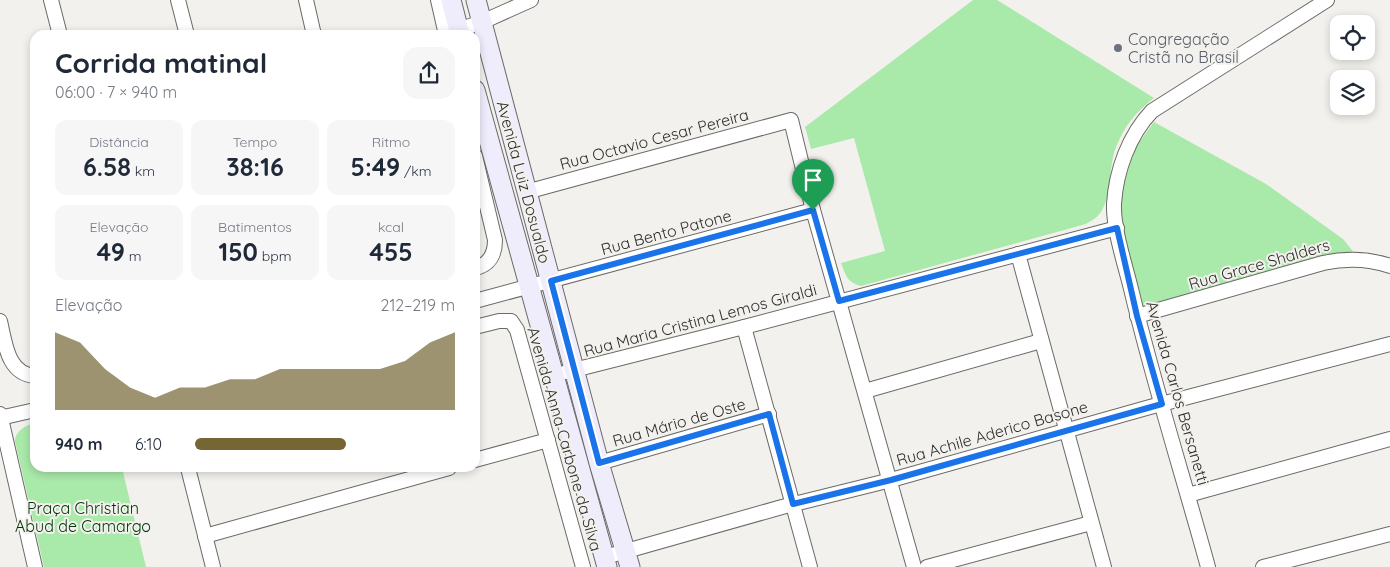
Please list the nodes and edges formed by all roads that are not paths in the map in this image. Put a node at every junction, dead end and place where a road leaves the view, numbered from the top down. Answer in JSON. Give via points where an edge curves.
{"nodes":[{"id":1,"x":51,"y":0,"type":"edge"},
{"id":2,"x":178,"y":0,"type":"edge"},
{"id":3,"x":306,"y":0,"type":"edge"},
{"id":4,"x":438,"y":0,"type":"edge"},
{"id":5,"x":451,"y":0,"type":"edge"},
{"id":6,"x":476,"y":0,"type":"edge"},
{"id":7,"x":531,"y":0,"type":"edge"},
{"id":8,"x":1327,"y":0,"type":"edge"},
{"id":9,"x":482,"y":22,"type":"junction"},
{"id":10,"x":59,"y":30,"type":"edge"},
{"id":11,"x":186,"y":30,"type":"edge"},
{"id":12,"x":313,"y":30,"type":"edge"},
{"id":13,"x":453,"y":30,"type":"edge"},
{"id":14,"x":455,"y":30,"type":"edge"},
{"id":15,"x":462,"y":30,"type":"edge"},
{"id":16,"x":480,"y":108,"type":"edge"},
{"id":17,"x":480,"y":177,"type":"edge"},
{"id":18,"x":526,"y":192,"type":"junction"},
{"id":19,"x":813,"y":210,"type":"junction"},
{"id":20,"x":1117,"y":228,"type":"junction"},
{"id":21,"x":1018,"y":254,"type":"junction"},
{"id":22,"x":480,"y":266,"type":"edge"},
{"id":23,"x":1390,"y":266,"type":"edge"},
{"id":24,"x":551,"y":281,"type":"junction"},
{"id":25,"x":529,"y":287,"type":"junction"},
{"id":26,"x":480,"y":299,"type":"edge"},
{"id":27,"x":839,"y":301,"type":"junction"},
{"id":28,"x":1137,"y":316,"type":"junction"},
{"id":29,"x":0,"y":321,"type":"edge"},
{"id":30,"x":480,"y":326,"type":"edge"},
{"id":31,"x":744,"y":327,"type":"junction"},
{"id":32,"x":1041,"y":341,"type":"junction"},
{"id":33,"x":1390,"y":344,"type":"edge"},
{"id":34,"x":576,"y":371,"type":"junction"},
{"id":35,"x":553,"y":373,"type":"junction"},
{"id":36,"x":30,"y":375,"type":"edge"},
{"id":37,"x":865,"y":391,"type":"junction"},
{"id":38,"x":1162,"y":404,"type":"junction"},
{"id":39,"x":30,"y":411,"type":"edge"},
{"id":40,"x":769,"y":414,"type":"junction"},
{"id":41,"x":0,"y":417,"type":"edge"},
{"id":42,"x":1066,"y":430,"type":"junction"},
{"id":43,"x":1390,"y":439,"type":"edge"},
{"id":44,"x":548,"y":440,"type":"junction"},
{"id":45,"x":480,"y":459,"type":"edge"},
{"id":46,"x":599,"y":463,"type":"junction"},
{"id":47,"x":189,"y":472,"type":"edge"},
{"id":48,"x":436,"y":472,"type":"edge"},
{"id":49,"x":891,"y":480,"type":"junction"},
{"id":50,"x":1188,"y":495,"type":"junction"},
{"id":51,"x":793,"y":504,"type":"junction"},
{"id":52,"x":1091,"y":523,"type":"junction"},
{"id":53,"x":1390,"y":534,"type":"edge"},
{"id":54,"x":205,"y":536,"type":"junction"},
{"id":55,"x":628,"y":559,"type":"edge"},
{"id":56,"x":606,"y":562,"type":"edge"},
{"id":57,"x":35,"y":567,"type":"edge"},
{"id":58,"x":212,"y":567,"type":"edge"},
{"id":59,"x":584,"y":567,"type":"edge"},
{"id":60,"x":810,"y":567,"type":"edge"},
{"id":61,"x":914,"y":567,"type":"edge"},
{"id":62,"x":927,"y":567,"type":"edge"},
{"id":63,"x":1104,"y":567,"type":"edge"},
{"id":64,"x":1208,"y":567,"type":"edge"},
{"id":65,"x":1263,"y":567,"type":"edge"}],
"edges":[{"from":1,"to":10,"type":"street"},
{"from":2,"to":11,"type":"street"},
{"from":3,"to":12,"type":"street"},
{"from":4,"to":13,"type":"street"},
{"from":5,"to":14,"type":"street"},
{"from":6,"to":9,"type":"street","name":"Avenida Luiz Dosualdo"},
{"from":7,"to":9,"type":"street"},
{"from":8,"to":20,"type":"street","name":"Avenida Carlos Bersanetti","via":[[1162,104],[1141,123],[1131,141],[1117,183],[1114,206]]},
{"from":9,"to":15,"type":"street"},
{"from":9,"to":18,"type":"street","name":"Avenida Luiz Dosualdo"},
{"from":16,"to":25,"type":"street","name":"Avenida Luiz Dosualdo"},
{"from":17,"to":22,"type":"street","via":[[495,240],[492,256]]},
{"from":18,"to":19,"type":"street","name":"Rua Octavio Cesar Pereira","via":[[791,120]]},
{"from":18,"to":24,"type":"street","name":"Avenida Luiz Dosualdo"},
{"from":19,"to":24,"type":"street","name":"Rua Bento Patone"},
{"from":19,"to":27,"type":"street"},
{"from":20,"to":21,"type":"street","name":"Rua Maria Cristina Lemos Giraldi"},
{"from":20,"to":28,"type":"street","name":"Avenida Carlos Bersanetti"},
{"from":21,"to":27,"type":"street","name":"Rua Maria Cristina Lemos Giraldi"},
{"from":21,"to":32,"type":"street"},
{"from":23,"to":28,"type":"street","name":"Rua Grace Shalders","via":[[1361,259],[1342,259]]},
{"from":24,"to":25,"type":"street","name":"Rua Bento Patone"},
{"from":24,"to":34,"type":"street","name":"Avenida Luiz Dosualdo"},
{"from":25,"to":26,"type":"street","name":"Rua Bento Patone"},
{"from":25,"to":35,"type":"street","name":"Avenida Luiz Dosualdo"},
{"from":27,"to":31,"type":"street","name":"Rua Maria Cristina Lemos Giraldi"},
{"from":27,"to":37,"type":"street"},
{"from":28,"to":38,"type":"street","name":"Avenida Carlos Bersanetti"},
{"from":29,"to":36,"type":"street","via":[[9,358],[21,372]]},
{"from":30,"to":44,"type":"street","name":"Avenida Anna Carbone da Silva","via":[[511,320],[517,330]]},
{"from":31,"to":34,"type":"street","name":"Rua Maria Cristina Lemos Giraldi"},
{"from":31,"to":40,"type":"street"},
{"from":32,"to":37,"type":"street"},
{"from":32,"to":42,"type":"street"},
{"from":33,"to":38,"type":"street","name":"Rua Achile Aderico Basone"},
{"from":34,"to":35,"type":"street","name":"Rua Maria Cristina Lemos Giraldi"},
{"from":34,"to":46,"type":"street","name":"Avenida Luiz Dosualdo"},
{"from":35,"to":56,"type":"street","name":"Avenida Luiz Dosualdo"},
{"from":37,"to":49,"type":"street"},
{"from":38,"to":42,"type":"street","name":"Rua Achile Aderico Basone"},
{"from":38,"to":50,"type":"street","name":"Avenida Carlos Bersanetti"},
{"from":39,"to":41,"type":"street"},
{"from":40,"to":46,"type":"street","name":"Rua Mário de Oste"},
{"from":40,"to":51,"type":"street"},
{"from":41,"to":57,"type":"street"},
{"from":42,"to":49,"type":"street","name":"Rua Achile Aderico Basone"},
{"from":42,"to":52,"type":"street"},
{"from":43,"to":50,"type":"street"},
{"from":44,"to":45,"type":"street"},
{"from":44,"to":59,"type":"street","name":"Avenida Anna Carbone da Silva"},
{"from":46,"to":55,"type":"street","name":"Avenida Luiz Dosualdo"},
{"from":47,"to":54,"type":"street"},
{"from":48,"to":54,"type":"street"},
{"from":49,"to":51,"type":"street","name":"Rua Achile Aderico Basone"},
{"from":49,"to":61,"type":"street"},
{"from":50,"to":64,"type":"street","name":"Avenida Carlos Bersanetti"},
{"from":51,"to":55,"type":"street","name":"Rua Achile Aderico Basone"},
{"from":51,"to":60,"type":"street"},
{"from":52,"to":62,"type":"street"},
{"from":52,"to":63,"type":"street"},
{"from":53,"to":65,"type":"street"},
{"from":54,"to":58,"type":"street"},
{"from":55,"to":56,"type":"street","name":"Rua Achile Aderico Basone"}]}
